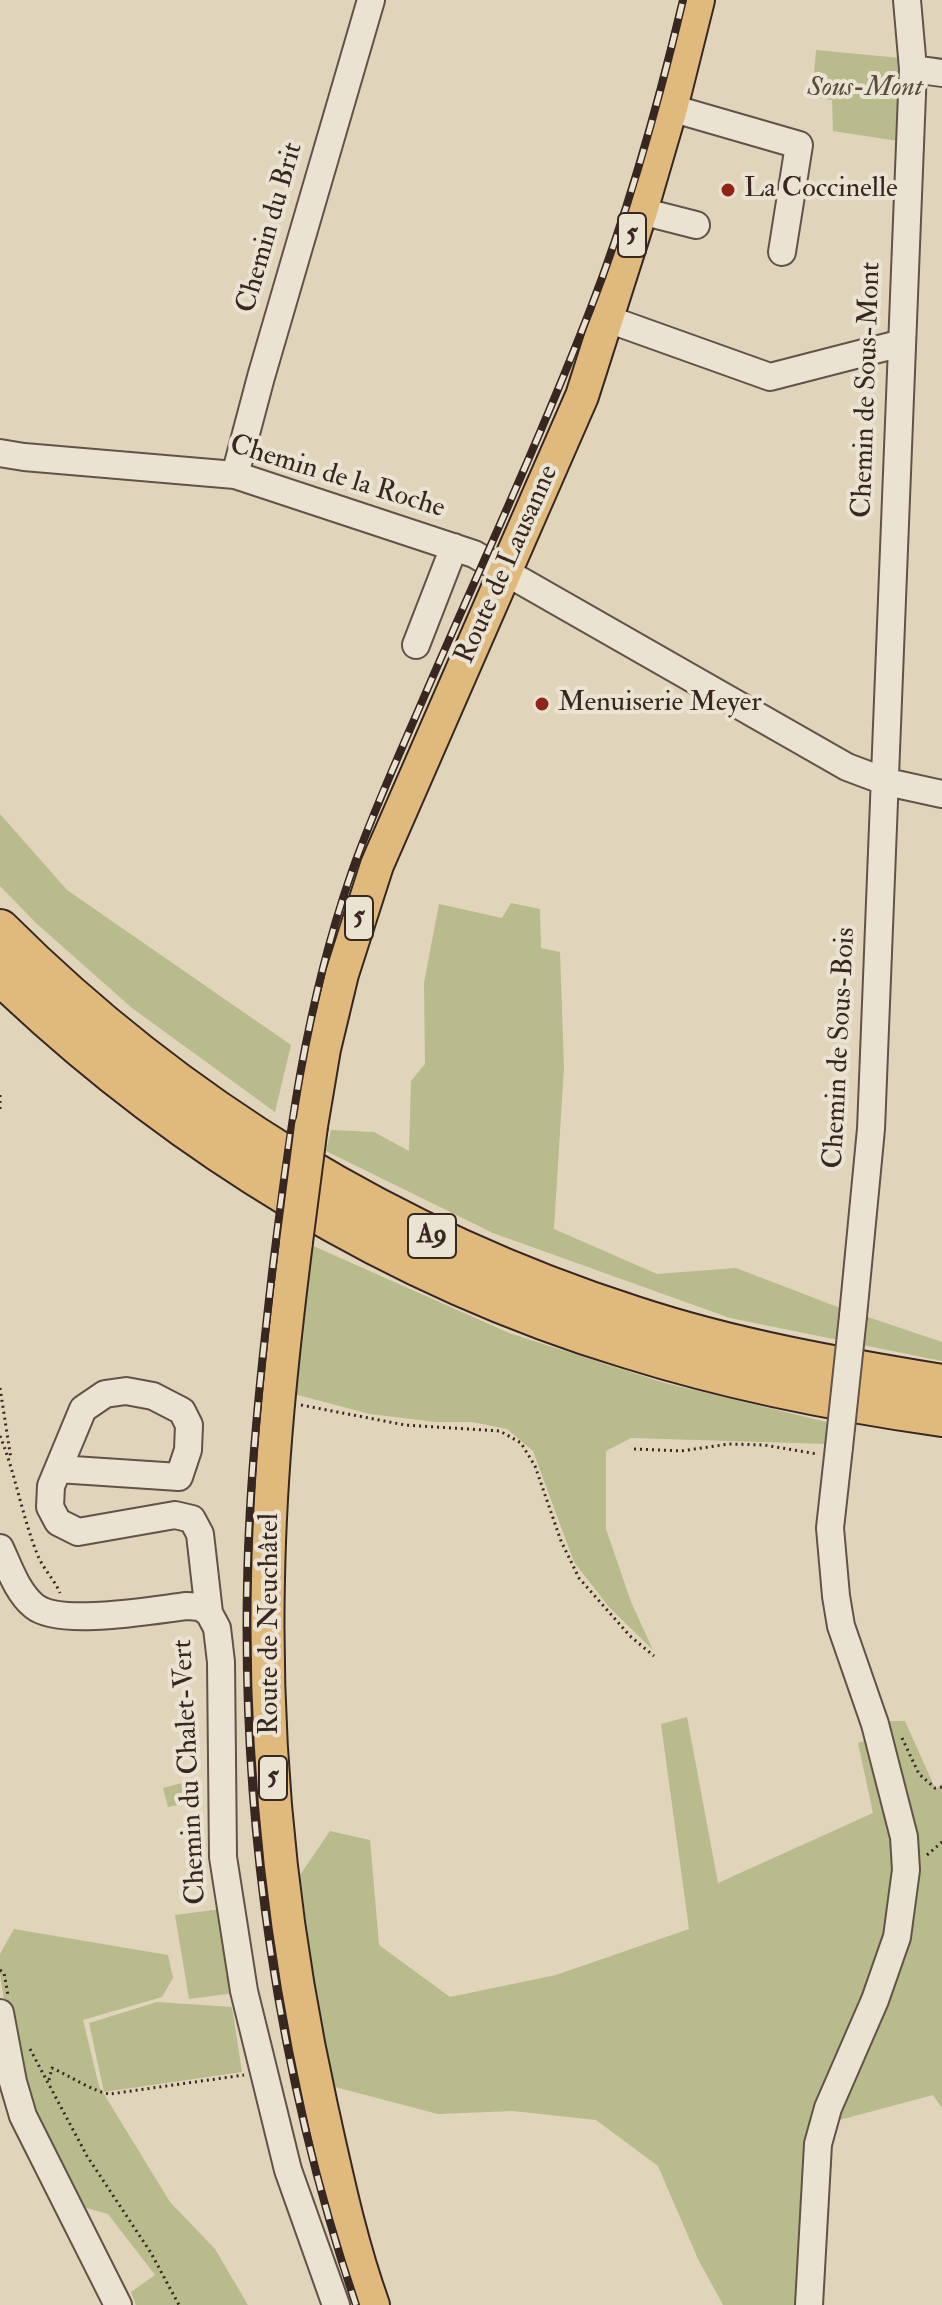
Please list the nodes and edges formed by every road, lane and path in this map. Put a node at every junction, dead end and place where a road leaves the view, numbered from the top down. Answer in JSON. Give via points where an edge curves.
{"nodes":[{"id":1,"x":371,"y":0,"type":"edge"},
{"id":2,"x":698,"y":0,"type":"edge"},
{"id":3,"x":907,"y":0,"type":"edge"},
{"id":4,"x":913,"y":69,"type":"junction"},
{"id":5,"x":942,"y":73,"type":"edge"},
{"id":6,"x":671,"y":108,"type":"junction"},
{"id":7,"x":641,"y":211,"type":"junction"},
{"id":8,"x":696,"y":225,"type":"dead end"},
{"id":9,"x":782,"y":252,"type":"dead end"},
{"id":10,"x":605,"y":318,"type":"junction"},
{"id":11,"x":902,"y":343,"type":"junction"},
{"id":12,"x":0,"y":453,"type":"edge"},
{"id":13,"x":235,"y":475,"type":"junction"},
{"id":14,"x":454,"y":547,"type":"junction"},
{"id":15,"x":507,"y":570,"type":"junction"},
{"id":16,"x":416,"y":645,"type":"dead end"},
{"id":17,"x":887,"y":782,"type":"junction"},
{"id":18,"x":942,"y":794,"type":"edge"},
{"id":19,"x":0,"y":929,"type":"edge"},
{"id":20,"x":0,"y":975,"type":"edge"},
{"id":21,"x":0,"y":1095,"type":"edge"},
{"id":22,"x":0,"y":1109,"type":"edge"},
{"id":23,"x":311,"y":1126,"type":"joint"},
{"id":24,"x":942,"y":1384,"type":"edge"},
{"id":25,"x":0,"y":1388,"type":"edge"},
{"id":26,"x":278,"y":1400,"type":"junction"},
{"id":27,"x":942,"y":1417,"type":"edge"},
{"id":28,"x":634,"y":1449,"type":"dead end"},
{"id":29,"x":838,"y":1452,"type":"junction"},
{"id":30,"x":12,"y":1467,"type":"dead end"},
{"id":31,"x":58,"y":1469,"type":"junction"},
{"id":32,"x":0,"y":1548,"type":"edge"},
{"id":33,"x":209,"y":1613,"type":"junction"},
{"id":34,"x":654,"y":1656,"type":"dead end"},
{"id":35,"x":0,"y":2013,"type":"edge"},
{"id":36,"x":264,"y":2073,"type":"junction"},
{"id":37,"x":118,"y":2305,"type":"edge"},
{"id":38,"x":179,"y":2305,"type":"edge"},
{"id":39,"x":336,"y":2305,"type":"edge"},
{"id":40,"x":373,"y":2305,"type":"edge"},
{"id":41,"x":809,"y":2305,"type":"edge"}],
"edges":[{"from":1,"to":13,"type":"street","name":"Chemin du Brit"},
{"from":2,"to":6,"type":"main road","name":"Route de Lausanne","number":"5"},
{"from":3,"to":4,"type":"street","name":"Chemin de Sous-Mont"},
{"from":4,"to":5,"type":"street"},
{"from":4,"to":11,"type":"street","name":"Chemin de Sous-Mont"},
{"from":6,"to":7,"type":"main road","name":"Route de Lausanne","number":"5"},
{"from":6,"to":9,"type":"street","via":[[799,145]]},
{"from":7,"to":8,"type":"street"},
{"from":7,"to":10,"type":"main road","name":"Route de Lausanne","number":"5"},
{"from":10,"to":11,"type":"street","via":[[770,377]]},
{"from":10,"to":15,"type":"main road","name":"Route de Lausanne","number":"5","via":[[582,396]]},
{"from":11,"to":17,"type":"street","name":"Chemin de Sous-Mont"},
{"from":12,"to":13,"type":"street","name":"Chemin de la Roche"},
{"from":13,"to":14,"type":"street","name":"Chemin de la Roche"},
{"from":14,"to":15,"type":"street","name":"Chemin de la Roche"},
{"from":14,"to":16,"type":"street"},
{"from":15,"to":17,"type":"street","name":"Chemin de la Roche","via":[[847,767]]},
{"from":15,"to":23,"type":"main road","name":"Route de Lausanne","number":"5","via":[[377,865],[342,974]]},
{"from":17,"to":18,"type":"street","name":"Chemin de la Roche"},
{"from":17,"to":29,"type":"street","name":"Chemin de Sous-Bois","bridge":true,"via":[[871,1129]]},
{"from":19,"to":24,"type":"highway","number":"A9","via":[[113,1032],[203,1102],[315,1174],[411,1226],[533,1280],[659,1324],[783,1355]]},
{"from":20,"to":27,"type":"highway","number":"A9","via":[[96,1062],[187,1131],[311,1210],[441,1277],[674,1363]]},
{"from":21,"to":22,"type":"path"},
{"from":23,"to":26,"type":"main road","name":"Route de Neuchâtel","number":"5","bridge":true},
{"from":25,"to":30,"type":"path"},
{"from":26,"to":34,"type":"path","via":[[405,1425],[500,1431],[521,1443],[579,1578]]},
{"from":26,"to":40,"type":"main road","name":"Route de Neuchâtel","number":"5","via":[[267,1610],[276,1817],[310,2053]]},
{"from":28,"to":29,"type":"path","via":[[681,1451],[729,1444]]},
{"from":29,"to":41,"type":"street","via":[[830,1528],[836,1596],[904,1837],[906,1870],[897,1937],[818,2144]]},
{"from":31,"to":31,"type":"street","via":[[83,1409],[105,1394],[153,1396],[182,1411],[189,1425],[179,1477]]},
{"from":31,"to":33,"type":"street","via":[[50,1507],[58,1522],[78,1532],[175,1515],[192,1519],[200,1534]]},
{"from":32,"to":33,"type":"street","name":"Chemin du Chalet-Vert","via":[[19,1588],[38,1609],[76,1617],[187,1606]]},
{"from":33,"to":36,"type":"street","name":"Chemin du Chalet-Vert","via":[[217,1628],[221,1662],[223,1857],[244,1991]]},
{"from":35,"to":37,"type":"street","via":[[23,2116]]},
{"from":36,"to":38,"type":"path","via":[[110,2094],[52,2068],[49,2082],[87,2156]]},
{"from":36,"to":39,"type":"street","name":"Chemin du Chalet-Vert","via":[[288,2170]]}]}
